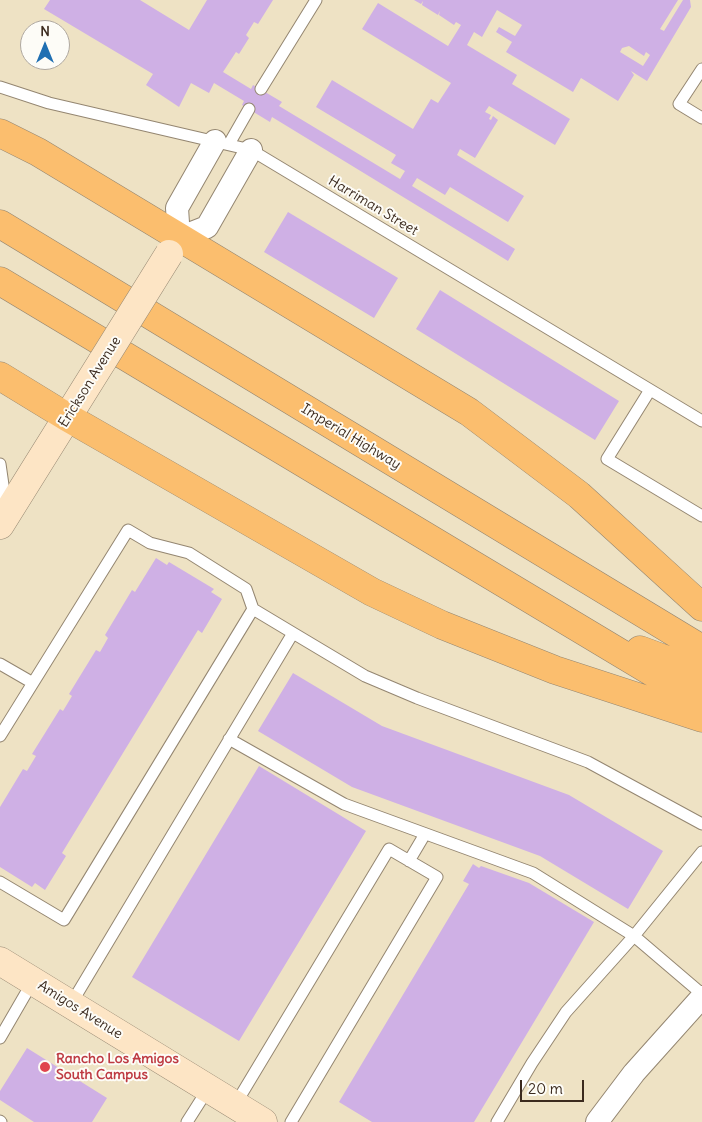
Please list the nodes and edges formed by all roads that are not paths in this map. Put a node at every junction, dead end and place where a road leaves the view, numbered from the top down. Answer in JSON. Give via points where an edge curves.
{"nodes":[{"id":1,"x":316,"y":0,"type":"edge"},
{"id":2,"x":702,"y":69,"type":"edge"},
{"id":3,"x":0,"y":87,"type":"edge"},
{"id":4,"x":261,"y":89,"type":"dead end"},
{"id":5,"x":249,"y":109,"type":"dead end"},
{"id":6,"x":702,"y":118,"type":"edge"},
{"id":7,"x":0,"y":133,"type":"edge"},
{"id":8,"x":222,"y":143,"type":"junction"},
{"id":9,"x":251,"y":150,"type":"junction"},
{"id":10,"x":0,"y":224,"type":"edge"},
{"id":11,"x":174,"y":246,"type":"junction"},
{"id":12,"x":0,"y":281,"type":"edge"},
{"id":13,"x":0,"y":376,"type":"edge"},
{"id":14,"x":650,"y":390,"type":"junction"},
{"id":15,"x":67,"y":418,"type":"junction"},
{"id":16,"x":702,"y":421,"type":"edge"},
{"id":17,"x":0,"y":464,"type":"edge"},
{"id":18,"x":702,"y":516,"type":"edge"},
{"id":19,"x":3,"y":520,"type":"edge"},
{"id":20,"x":702,"y":607,"type":"edge"},
{"id":21,"x":253,"y":609,"type":"junction"},
{"id":22,"x":587,"y":631,"type":"junction"},
{"id":23,"x":292,"y":633,"type":"junction"},
{"id":24,"x":702,"y":649,"type":"edge"},
{"id":25,"x":0,"y":664,"type":"edge"},
{"id":26,"x":702,"y":676,"type":"edge"},
{"id":27,"x":33,"y":683,"type":"junction"},
{"id":28,"x":702,"y":702,"type":"edge"},
{"id":29,"x":702,"y":718,"type":"edge"},
{"id":30,"x":0,"y":736,"type":"edge"},
{"id":31,"x":229,"y":739,"type":"junction"},
{"id":32,"x":702,"y":824,"type":"edge"},
{"id":33,"x":426,"y":834,"type":"junction"},
{"id":34,"x":702,"y":852,"type":"edge"},
{"id":35,"x":409,"y":861,"type":"junction"},
{"id":36,"x":0,"y":882,"type":"edge"},
{"id":37,"x":634,"y":936,"type":"junction"},
{"id":38,"x":0,"y":961,"type":"edge"},
{"id":39,"x":33,"y":981,"type":"junction"},
{"id":40,"x":702,"y":996,"type":"edge"},
{"id":41,"x":71,"y":1004,"type":"junction"},
{"id":42,"x":0,"y":1038,"type":"edge"},
{"id":43,"x":208,"y":1089,"type":"junction"},
{"id":44,"x":235,"y":1105,"type":"junction"},
{"id":45,"x":187,"y":1122,"type":"edge"},
{"id":46,"x":263,"y":1122,"type":"edge"},
{"id":47,"x":291,"y":1122,"type":"edge"},
{"id":48,"x":497,"y":1122,"type":"edge"},
{"id":49,"x":597,"y":1122,"type":"edge"}],
"edges":[{"from":1,"to":4,"type":"lane"},
{"from":2,"to":6,"type":"lane","via":[[679,104]]},
{"from":3,"to":8,"type":"lane","name":"Harriman Street","via":[[49,103]]},
{"from":5,"to":8,"type":"lane"},
{"from":7,"to":11,"type":"main road","via":[[38,152]]},
{"from":8,"to":9,"type":"lane","name":"Harriman Street"},
{"from":8,"to":11,"type":"street","via":[[177,208]]},
{"from":9,"to":11,"type":"street","via":[[207,227]]},
{"from":9,"to":14,"type":"lane","name":"Harriman Street"},
{"from":10,"to":24,"type":"main road","name":"Imperial Highway"},
{"from":11,"to":15,"type":"street","name":"Erickson Avenue","bridge":true},
{"from":11,"to":20,"type":"main road","via":[[469,412],[579,495]]},
{"from":12,"to":22,"type":"main road"},
{"from":13,"to":15,"type":"main road"},
{"from":14,"to":16,"type":"lane","name":"Harriman Street"},
{"from":14,"to":18,"type":"lane","via":[[608,459]]},
{"from":15,"to":19,"type":"street","name":"Erickson Avenue"},
{"from":15,"to":29,"type":"main road","via":[[390,600],[555,670]]},
{"from":17,"to":19,"type":"lane"},
{"from":21,"to":23,"type":"lane"},
{"from":21,"to":27,"type":"lane","via":[[246,589],[189,553],[150,543],[128,530]]},
{"from":21,"to":36,"type":"lane","via":[[64,920]]},
{"from":22,"to":26,"type":"main road","via":[[686,667]]},
{"from":22,"to":28,"type":"main road"},
{"from":23,"to":31,"type":"lane"},
{"from":23,"to":32,"type":"lane","via":[[365,676],[588,762]]},
{"from":25,"to":27,"type":"lane"},
{"from":27,"to":30,"type":"lane"},
{"from":31,"to":33,"type":"lane","via":[[344,804]]},
{"from":31,"to":41,"type":"lane"},
{"from":33,"to":35,"type":"lane"},
{"from":33,"to":37,"type":"lane","via":[[533,873]]},
{"from":34,"to":37,"type":"lane"},
{"from":35,"to":44,"type":"lane","via":[[389,849]]},
{"from":35,"to":47,"type":"lane","via":[[437,877]]},
{"from":37,"to":40,"type":"lane"},
{"from":37,"to":48,"type":"lane","via":[[566,1012]]},
{"from":38,"to":39,"type":"street","name":"Amigos Avenue"},
{"from":39,"to":41,"type":"street","name":"Amigos Avenue"},
{"from":39,"to":42,"type":"lane"},
{"from":40,"to":49,"type":"street","via":[[634,1073]]},
{"from":41,"to":43,"type":"street","name":"Amigos Avenue"},
{"from":43,"to":44,"type":"street","name":"Amigos Avenue"},
{"from":43,"to":45,"type":"lane"},
{"from":44,"to":46,"type":"street","name":"Amigos Avenue"}]}
